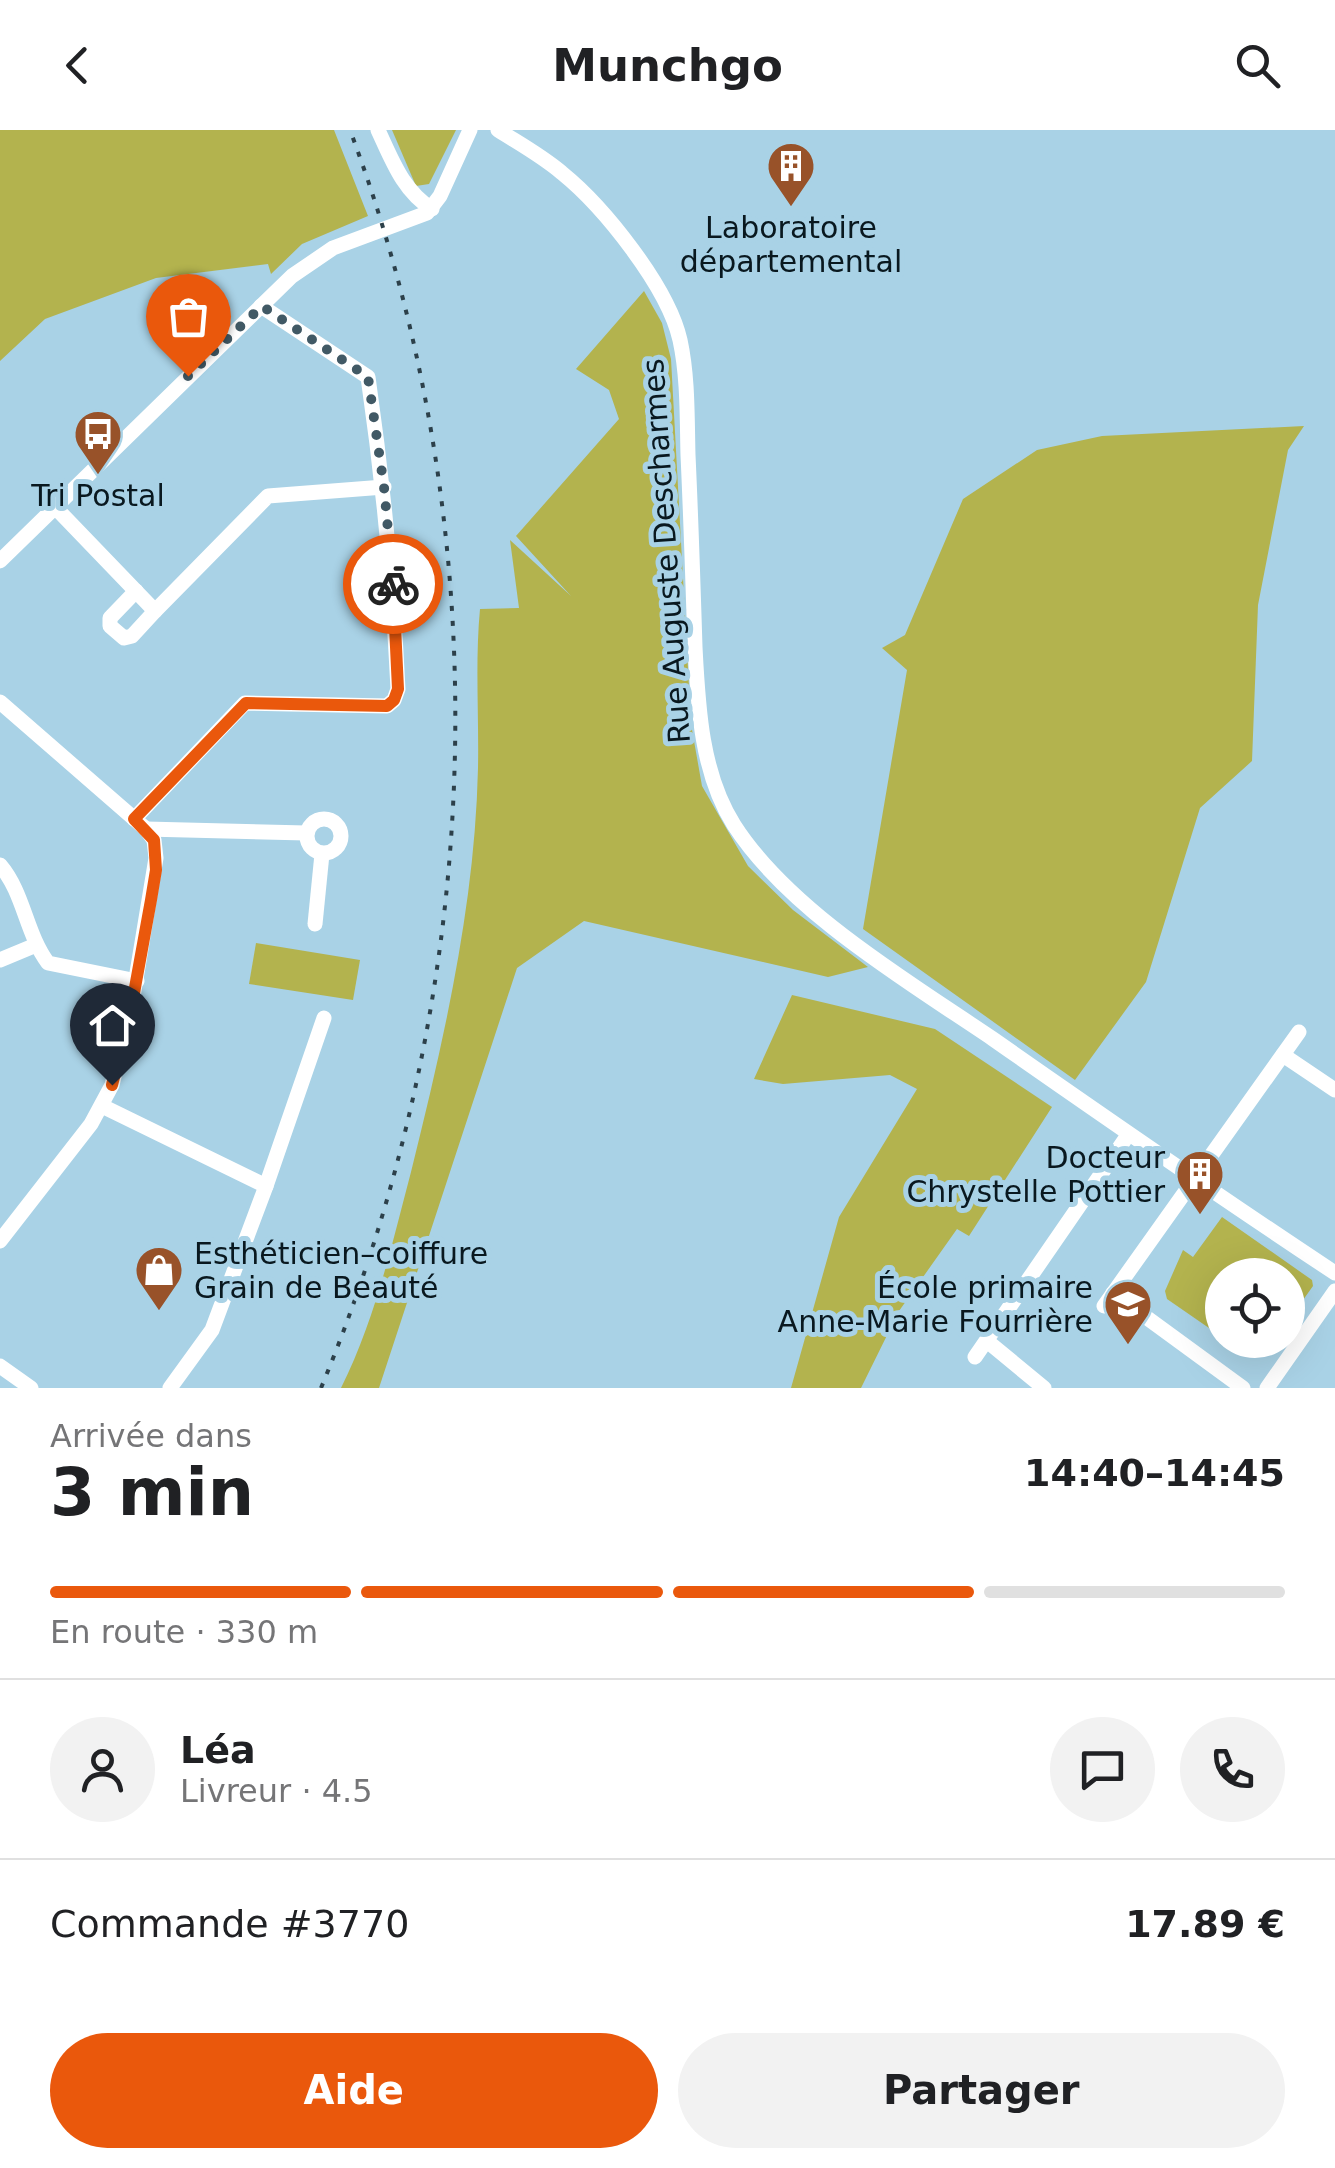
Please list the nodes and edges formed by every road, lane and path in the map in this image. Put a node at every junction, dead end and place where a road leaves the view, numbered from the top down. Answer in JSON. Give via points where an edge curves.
{"nodes":[{"id":1,"x":378,"y":130,"type":"edge"},
{"id":2,"x":470,"y":130,"type":"edge"},
{"id":3,"x":498,"y":130,"type":"edge"},
{"id":4,"x":432,"y":209,"type":"junction"},
{"id":5,"x":262,"y":306,"type":"junction"},
{"id":6,"x":384,"y":487,"type":"junction"},
{"id":7,"x":54,"y":506,"type":"junction"},
{"id":8,"x":0,"y":561,"type":"edge"},
{"id":9,"x":136,"y":591,"type":"junction"},
{"id":10,"x":155,"y":611,"type":"junction"},
{"id":11,"x":0,"y":702,"type":"edge"},
{"id":12,"x":140,"y":824,"type":"junction"},
{"id":13,"x":306,"y":833,"type":"junction"},
{"id":14,"x":322,"y":854,"type":"junction"},
{"id":15,"x":0,"y":865,"type":"edge"},
{"id":16,"x":0,"y":895,"type":"edge"},
{"id":17,"x":18,"y":896,"type":"junction"},
{"id":18,"x":315,"y":924,"type":"dead end"},
{"id":19,"x":36,"y":945,"type":"junction"},
{"id":20,"x":0,"y":960,"type":"edge"},
{"id":21,"x":136,"y":980,"type":"junction"},
{"id":22,"x":324,"y":1018,"type":"dead end"},
{"id":23,"x":1299,"y":1032,"type":"dead end"},
{"id":24,"x":1283,"y":1055,"type":"junction"},
{"id":25,"x":1335,"y":1090,"type":"edge"},
{"id":26,"x":102,"y":1106,"type":"junction"},
{"id":27,"x":1128,"y":1135,"type":"junction"},
{"id":28,"x":1195,"y":1180,"type":"junction"},
{"id":29,"x":266,"y":1186,"type":"junction"},
{"id":30,"x":0,"y":1242,"type":"edge"},
{"id":31,"x":1335,"y":1273,"type":"edge"},
{"id":32,"x":1335,"y":1291,"type":"edge"},
{"id":33,"x":987,"y":1341,"type":"junction"},
{"id":34,"x":975,"y":1357,"type":"dead end"},
{"id":35,"x":0,"y":1366,"type":"edge"},
{"id":36,"x":1272,"y":1386,"type":"edge"},
{"id":37,"x":31,"y":1388,"type":"edge"},
{"id":38,"x":170,"y":1388,"type":"edge"},
{"id":39,"x":1044,"y":1388,"type":"edge"},
{"id":40,"x":1243,"y":1388,"type":"edge"}],
"edges":[{"from":1,"to":4,"type":"street","via":[[401,178]]},
{"from":2,"to":4,"type":"street"},
{"from":3,"to":27,"type":"street","name":"Rue Auguste Descharmes","via":[[590,200],[655,281],[680,340],[702,721],[709,769],[734,825],[804,902],[871,955]]},
{"from":4,"to":5,"type":"street","via":[[318,256]]},
{"from":5,"to":6,"type":"street","via":[[368,377]]},
{"from":5,"to":7,"type":"street"},
{"from":6,"to":10,"type":"street","via":[[268,496]]},
{"from":6,"to":12,"type":"street","via":[[394,700],[387,706],[246,703]]},
{"from":7,"to":8,"type":"street"},
{"from":7,"to":9,"type":"street"},
{"from":9,"to":10,"type":"street"},
{"from":9,"to":10,"type":"street","via":[[110,626],[124,638],[132,636]]},
{"from":11,"to":12,"type":"street"},
{"from":12,"to":13,"type":"street"},
{"from":12,"to":21,"type":"street","via":[[154,840],[156,870]]},
{"from":13,"to":14,"type":"street"},
{"from":13,"to":14,"type":"street","via":[[317,820],[338,825],[340,842]]},
{"from":14,"to":18,"type":"street"},
{"from":15,"to":17,"type":"street"},
{"from":16,"to":17,"type":"street"},
{"from":17,"to":19,"type":"street"},
{"from":19,"to":20,"type":"street"},
{"from":19,"to":21,"type":"street","via":[[48,964]]},
{"from":21,"to":26,"type":"street","via":[[117,1071]]},
{"from":22,"to":29,"type":"street"},
{"from":23,"to":24,"type":"street"},
{"from":24,"to":25,"type":"street"},
{"from":24,"to":28,"type":"street"},
{"from":26,"to":29,"type":"street"},
{"from":26,"to":30,"type":"street"},
{"from":27,"to":28,"type":"street","name":"Rue Auguste Descharmes"},
{"from":27,"to":33,"type":"street"},
{"from":28,"to":31,"type":"street","name":"Rue Auguste Descharmes"},
{"from":28,"to":40,"type":"street","via":[[1109,1300]]},
{"from":29,"to":38,"type":"street","via":[[212,1330]]},
{"from":32,"to":36,"type":"street"},
{"from":33,"to":34,"type":"street"},
{"from":33,"to":39,"type":"street"},
{"from":35,"to":37,"type":"street"}]}
